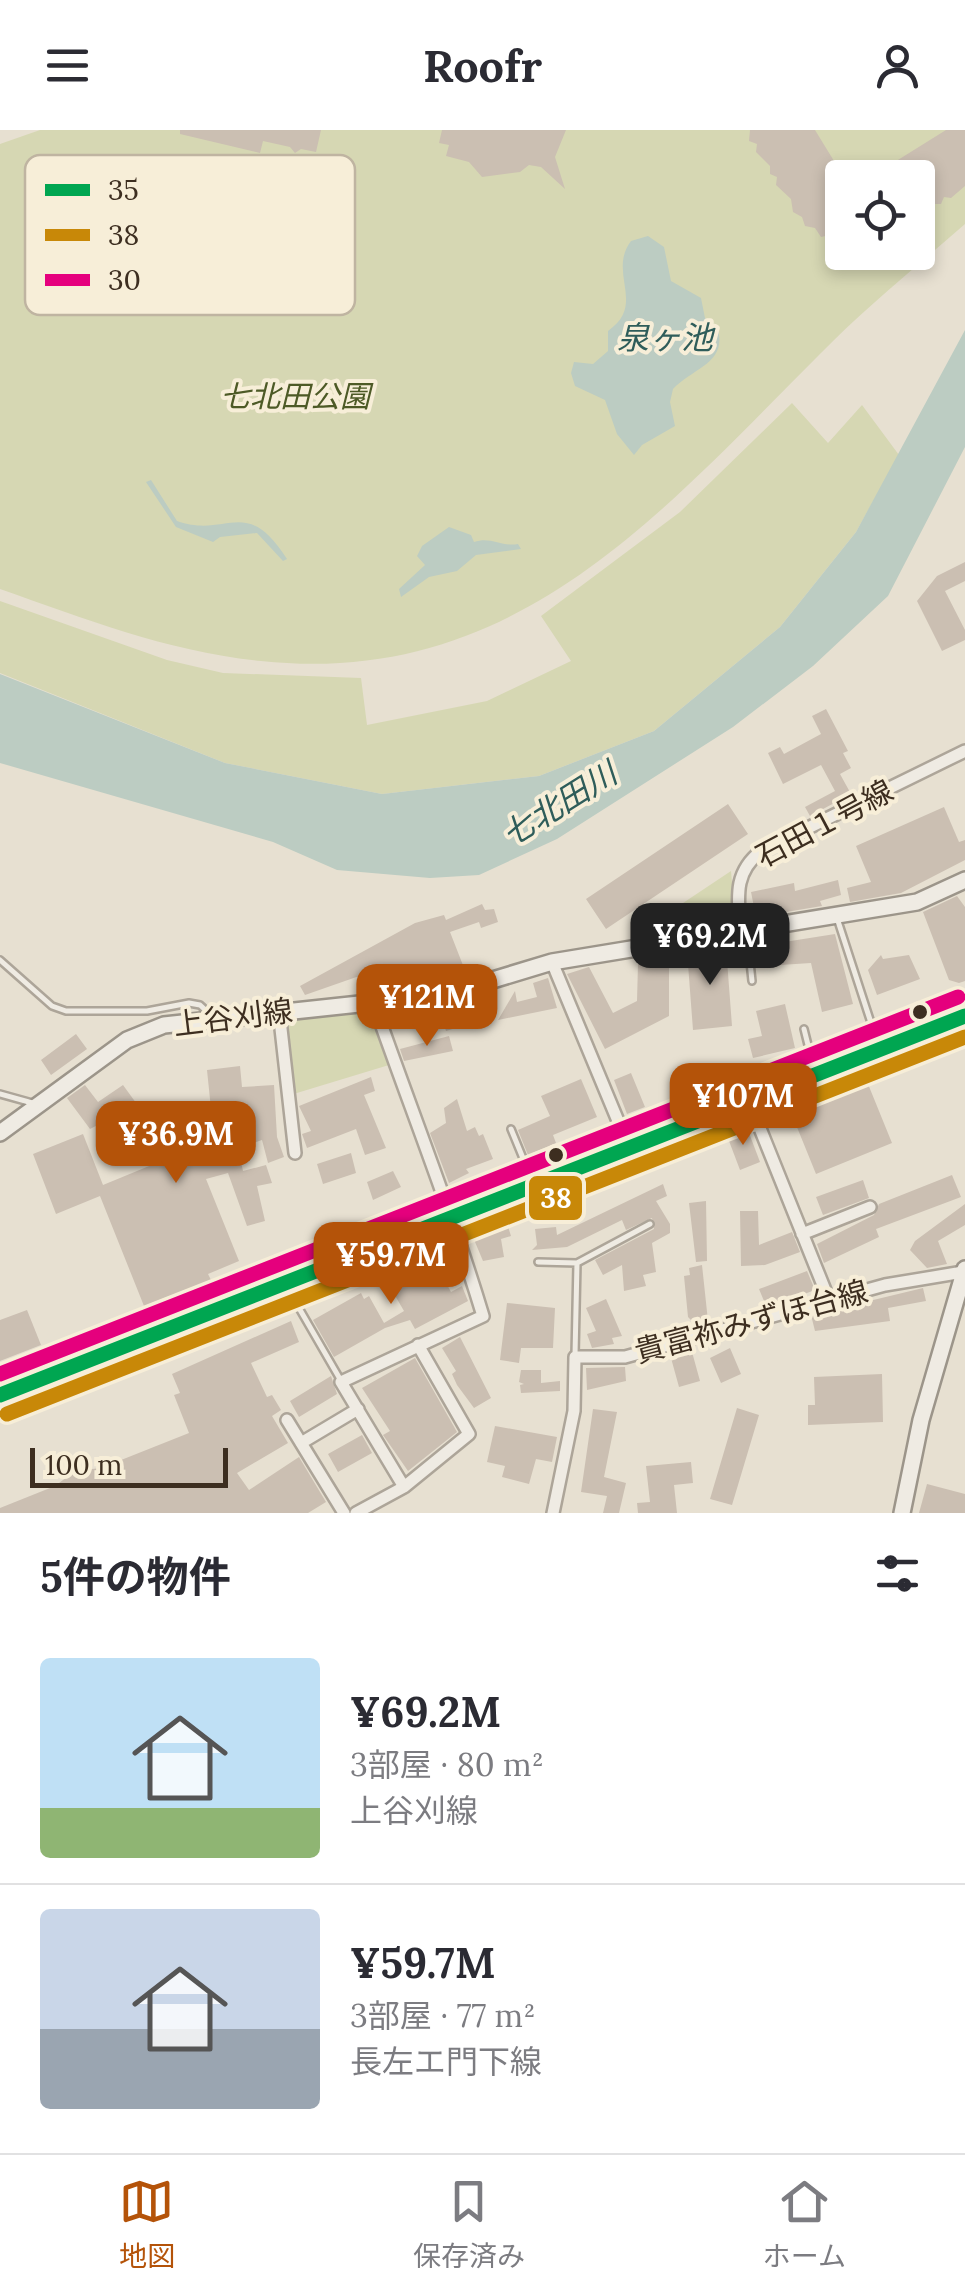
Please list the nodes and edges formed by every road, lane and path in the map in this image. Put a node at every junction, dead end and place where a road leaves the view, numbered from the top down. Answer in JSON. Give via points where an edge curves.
{"nodes":[{"id":1,"x":965,"y":751,"type":"edge"},
{"id":2,"x":965,"y":880,"type":"edge"},
{"id":3,"x":836,"y":916,"type":"junction"},
{"id":4,"x":743,"y":931,"type":"junction"},
{"id":5,"x":0,"y":960,"type":"edge"},
{"id":6,"x":552,"y":962,"type":"junction"},
{"id":7,"x":752,"y":981,"type":"dead end"},
{"id":8,"x":965,"y":1000,"type":"edge"},
{"id":9,"x":374,"y":1002,"type":"junction"},
{"id":10,"x":279,"y":1011,"type":"junction"},
{"id":11,"x":965,"y":1016,"type":"edge"},
{"id":12,"x":214,"y":1018,"type":"junction"},
{"id":13,"x":804,"y":1029,"type":"dead end"},
{"id":14,"x":875,"y":1035,"type":"junction"},
{"id":15,"x":812,"y":1060,"type":"junction"},
{"id":16,"x":0,"y":1094,"type":"edge"},
{"id":17,"x":749,"y":1101,"type":"junction"},
{"id":18,"x":38,"y":1105,"type":"junction"},
{"id":19,"x":511,"y":1129,"type":"dead end"},
{"id":20,"x":0,"y":1133,"type":"edge"},
{"id":21,"x":623,"y":1133,"type":"junction"},
{"id":22,"x":295,"y":1153,"type":"dead end"},
{"id":23,"x":528,"y":1170,"type":"junction"},
{"id":24,"x":870,"y":1207,"type":"dead end"},
{"id":25,"x":448,"y":1210,"type":"junction"},
{"id":26,"x":650,"y":1224,"type":"dead end"},
{"id":27,"x":802,"y":1234,"type":"junction"},
{"id":28,"x":538,"y":1262,"type":"dead end"},
{"id":29,"x":577,"y":1263,"type":"junction"},
{"id":30,"x":964,"y":1270,"type":"edge"},
{"id":31,"x":286,"y":1283,"type":"junction"},
{"id":32,"x":829,"y":1300,"type":"junction"},
{"id":33,"x":418,"y":1345,"type":"junction"},
{"id":34,"x":575,"y":1357,"type":"junction"},
{"id":35,"x":0,"y":1379,"type":"edge"},
{"id":36,"x":342,"y":1382,"type":"junction"},
{"id":37,"x":0,"y":1395,"type":"edge"},
{"id":38,"x":358,"y":1409,"type":"junction"},
{"id":39,"x":287,"y":1420,"type":"dead end"},
{"id":40,"x":301,"y":1444,"type":"junction"},
{"id":41,"x":404,"y":1486,"type":"junction"},
{"id":42,"x":344,"y":1513,"type":"edge"},
{"id":43,"x":356,"y":1513,"type":"edge"},
{"id":44,"x":553,"y":1513,"type":"edge"},
{"id":45,"x":904,"y":1513,"type":"edge"}],
"edges":[{"from":1,"to":4,"type":"street","name":"石田１号線","via":[[743,865]]},
{"from":2,"to":3,"type":"street","name":"上谷刈線","via":[[917,902]]},
{"from":3,"to":4,"type":"street","name":"上谷刈線"},
{"from":3,"to":14,"type":"lane"},
{"from":4,"to":6,"type":"street","name":"上谷刈線"},
{"from":4,"to":7,"type":"lane"},
{"from":5,"to":12,"type":"lane","via":[[66,1012],[188,1004]]},
{"from":6,"to":9,"type":"street","name":"上谷刈線","via":[[443,995]]},
{"from":6,"to":21,"type":"street"},
{"from":8,"to":14,"type":"main road"},
{"from":9,"to":10,"type":"street","name":"上谷刈線"},
{"from":9,"to":25,"type":"street"},
{"from":10,"to":12,"type":"street","name":"上谷刈線"},
{"from":10,"to":22,"type":"street"},
{"from":11,"to":17,"type":"main road"},
{"from":12,"to":18,"type":"street","name":"上谷刈線","via":[[137,1034]]},
{"from":13,"to":15,"type":"lane"},
{"from":14,"to":15,"type":"main road"},
{"from":15,"to":21,"type":"main road"},
{"from":16,"to":18,"type":"lane"},
{"from":17,"to":25,"type":"main road"},
{"from":17,"to":27,"type":"street"},
{"from":18,"to":20,"type":"street","name":"上谷刈線"},
{"from":19,"to":23,"type":"lane"},
{"from":21,"to":23,"type":"main road"},
{"from":23,"to":25,"type":"main road"},
{"from":24,"to":27,"type":"street"},
{"from":25,"to":31,"type":"main road"},
{"from":25,"to":33,"type":"street","via":[[483,1316]]},
{"from":25,"to":35,"type":"main road"},
{"from":26,"to":29,"type":"lane"},
{"from":27,"to":32,"type":"street"},
{"from":28,"to":29,"type":"lane"},
{"from":29,"to":34,"type":"lane"},
{"from":30,"to":32,"type":"street","name":"貴富祢みずほ台線"},
{"from":30,"to":45,"type":"street","via":[[921,1420]]},
{"from":31,"to":36,"type":"lane"},
{"from":31,"to":37,"type":"main road"},
{"from":32,"to":34,"type":"street","name":"貴富祢みずほ台線","via":[[625,1357]]},
{"from":33,"to":36,"type":"street"},
{"from":33,"to":41,"type":"street","via":[[470,1434]]},
{"from":34,"to":44,"type":"street","via":[[574,1411]]},
{"from":36,"to":38,"type":"street"},
{"from":38,"to":40,"type":"street"},
{"from":38,"to":41,"type":"street"},
{"from":39,"to":40,"type":"street"},
{"from":40,"to":42,"type":"street"},
{"from":41,"to":43,"type":"street"}]}
